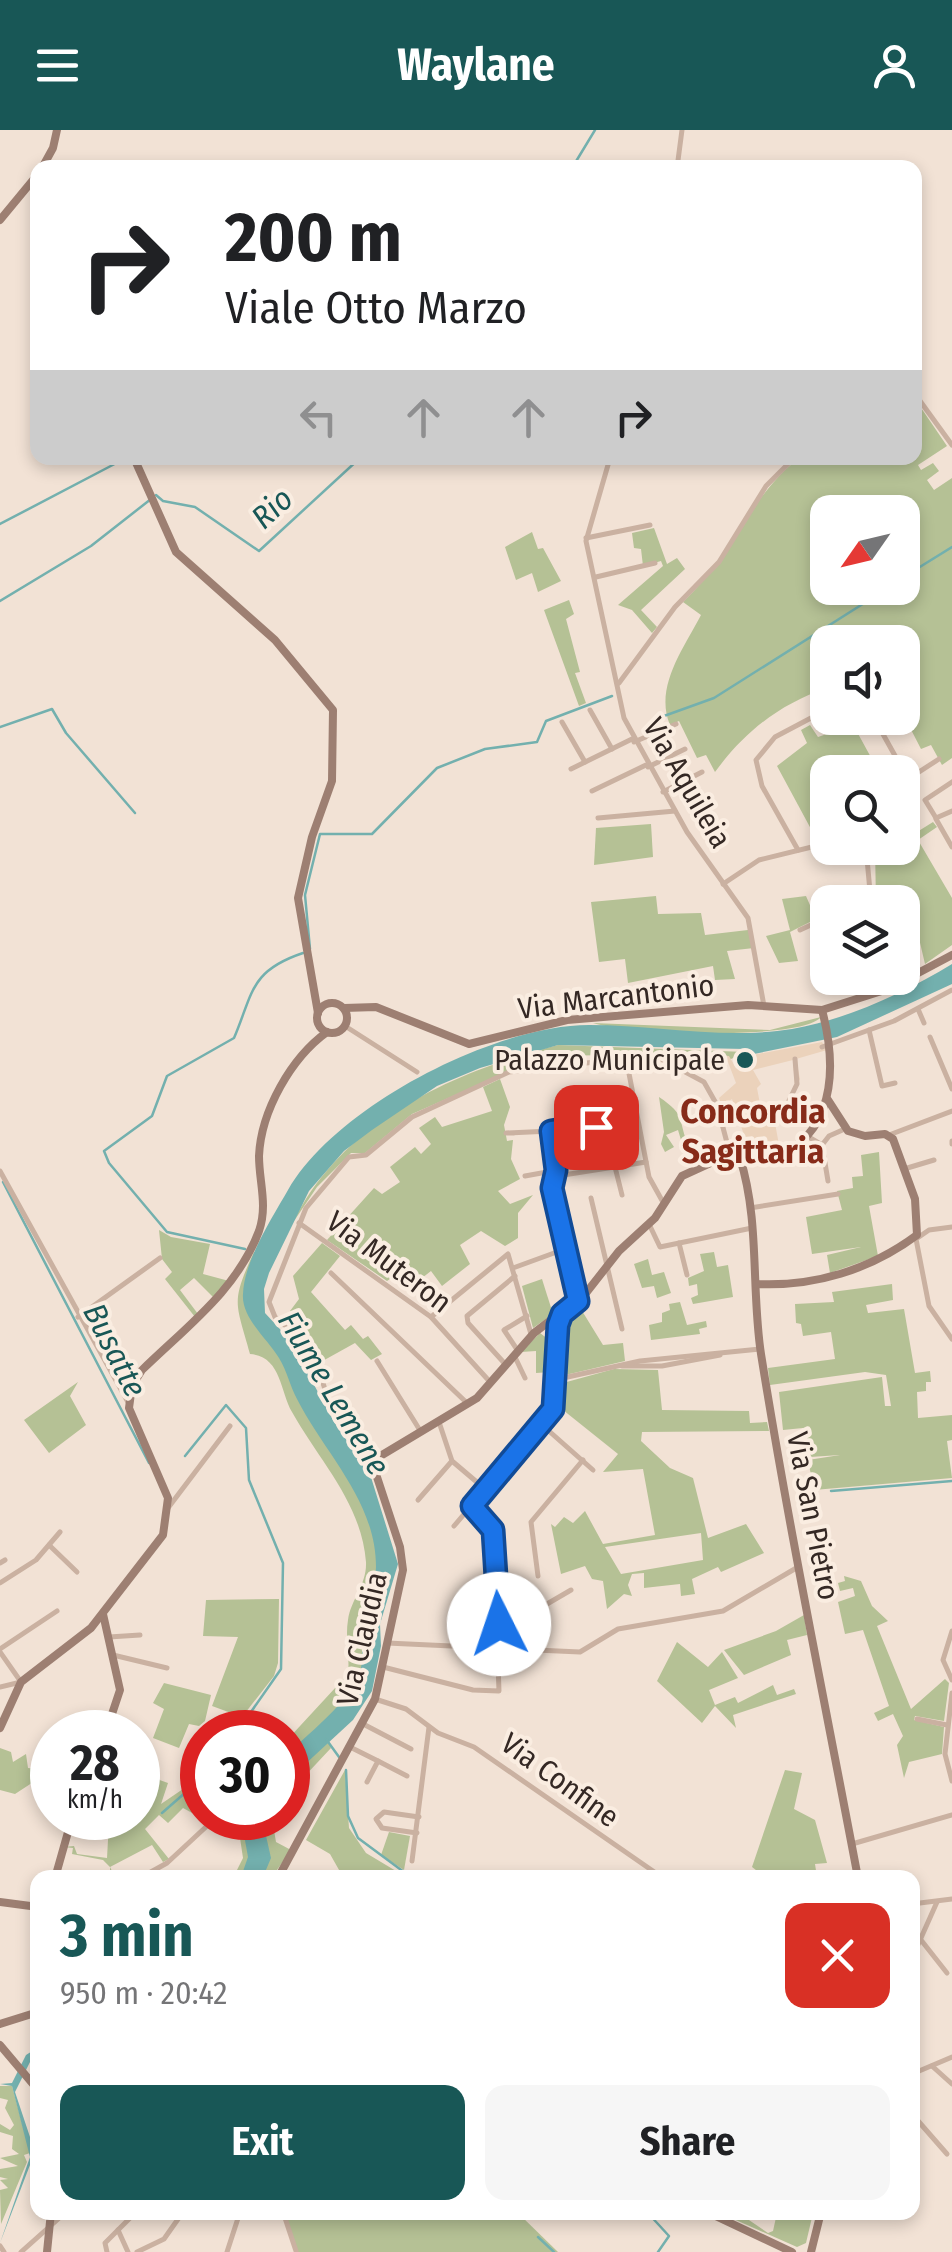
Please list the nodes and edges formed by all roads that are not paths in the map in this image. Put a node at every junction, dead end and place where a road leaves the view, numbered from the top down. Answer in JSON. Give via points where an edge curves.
{"nodes":[{"id":1,"x":57,"y":130,"type":"edge"},
{"id":2,"x":682,"y":130,"type":"edge"},
{"id":3,"x":47,"y":160,"type":"edge"},
{"id":4,"x":678,"y":160,"type":"edge"},
{"id":5,"x":30,"y":186,"type":"edge"},
{"id":6,"x":0,"y":220,"type":"edge"},
{"id":7,"x":922,"y":404,"type":"edge"},
{"id":8,"x":952,"y":445,"type":"edge"},
{"id":9,"x":137,"y":465,"type":"edge"},
{"id":10,"x":608,"y":465,"type":"edge"},
{"id":11,"x":787,"y":465,"type":"edge"},
{"id":12,"x":650,"y":526,"type":"dead end"},
{"id":13,"x":586,"y":538,"type":"junction"},
{"id":14,"x":654,"y":563,"type":"dead end"},
{"id":15,"x":596,"y":576,"type":"junction"},
{"id":16,"x":619,"y":684,"type":"junction"},
{"id":17,"x":590,"y":710,"type":"dead end"},
{"id":18,"x":810,"y":719,"type":"edge"},
{"id":19,"x":562,"y":722,"type":"dead end"},
{"id":20,"x":676,"y":724,"type":"dead end"},
{"id":21,"x":633,"y":740,"type":"junction"},
{"id":22,"x":612,"y":748,"type":"junction"},
{"id":23,"x":685,"y":749,"type":"dead end"},
{"id":24,"x":939,"y":759,"type":"dead end"},
{"id":25,"x":585,"y":762,"type":"junction"},
{"id":26,"x":647,"y":766,"type":"junction"},
{"id":27,"x":571,"y":769,"type":"dead end"},
{"id":28,"x":920,"y":771,"type":"edge"},
{"id":29,"x":702,"y":772,"type":"dead end"},
{"id":30,"x":952,"y":782,"type":"edge"},
{"id":31,"x":592,"y":791,"type":"dead end"},
{"id":32,"x":663,"y":792,"type":"junction"},
{"id":33,"x":674,"y":810,"type":"junction"},
{"id":34,"x":952,"y":811,"type":"edge"},
{"id":35,"x":598,"y":818,"type":"dead end"},
{"id":36,"x":936,"y":818,"type":"junction"},
{"id":37,"x":810,"y":847,"type":"edge"},
{"id":38,"x":952,"y":847,"type":"edge"},
{"id":39,"x":798,"y":850,"type":"junction"},
{"id":40,"x":724,"y":884,"type":"junction"},
{"id":41,"x":810,"y":925,"type":"edge"},
{"id":42,"x":800,"y":930,"type":"dead end"},
{"id":43,"x":952,"y":955,"type":"edge"},
{"id":44,"x":920,"y":972,"type":"edge"},
{"id":45,"x":952,"y":990,"type":"edge"},
{"id":46,"x":872,"y":995,"type":"edge"},
{"id":47,"x":316,"y":999,"type":"junction"},
{"id":48,"x":327,"y":1004,"type":"junction"},
{"id":49,"x":764,"y":1006,"type":"junction"},
{"id":50,"x":918,"y":1009,"type":"junction"},
{"id":51,"x":318,"y":1013,"type":"junction"},
{"id":52,"x":823,"y":1014,"type":"junction"},
{"id":53,"x":345,"y":1017,"type":"junction"},
{"id":54,"x":924,"y":1024,"type":"dead end"},
{"id":55,"x":324,"y":1029,"type":"junction"},
{"id":56,"x":868,"y":1030,"type":"junction"},
{"id":57,"x":930,"y":1037,"type":"dead end"},
{"id":58,"x":828,"y":1043,"type":"junction"},
{"id":59,"x":626,"y":1058,"type":"junction"},
{"id":60,"x":794,"y":1059,"type":"dead end"},
{"id":61,"x":417,"y":1072,"type":"dead end"},
{"id":62,"x":950,"y":1080,"type":"edge"},
{"id":63,"x":895,"y":1084,"type":"dead end"},
{"id":64,"x":952,"y":1089,"type":"edge"},
{"id":65,"x":828,"y":1100,"type":"junction"},
{"id":66,"x":784,"y":1111,"type":"dead end"},
{"id":67,"x":951,"y":1113,"type":"edge"},
{"id":68,"x":583,"y":1125,"type":"dead end"},
{"id":69,"x":847,"y":1128,"type":"junction"},
{"id":70,"x":551,"y":1131,"type":"junction"},
{"id":71,"x":514,"y":1134,"type":"dead end"},
{"id":72,"x":889,"y":1135,"type":"junction"},
{"id":73,"x":807,"y":1136,"type":"junction"},
{"id":74,"x":822,"y":1146,"type":"junction"},
{"id":75,"x":741,"y":1159,"type":"junction"},
{"id":76,"x":934,"y":1160,"type":"dead end"},
{"id":77,"x":646,"y":1162,"type":"junction"},
{"id":78,"x":615,"y":1167,"type":"junction"},
{"id":79,"x":902,"y":1170,"type":"junction"},
{"id":80,"x":0,"y":1171,"type":"edge"},
{"id":81,"x":525,"y":1176,"type":"dead end"},
{"id":82,"x":556,"y":1176,"type":"junction"},
{"id":83,"x":828,"y":1181,"type":"dead end"},
{"id":84,"x":838,"y":1194,"type":"dead end"},
{"id":85,"x":622,"y":1195,"type":"dead end"},
{"id":86,"x":591,"y":1198,"type":"dead end"},
{"id":87,"x":664,"y":1204,"type":"junction"},
{"id":88,"x":750,"y":1208,"type":"junction"},
{"id":89,"x":299,"y":1222,"type":"junction"},
{"id":90,"x":649,"y":1224,"type":"junction"},
{"id":91,"x":952,"y":1226,"type":"edge"},
{"id":92,"x":752,"y":1228,"type":"junction"},
{"id":93,"x":917,"y":1235,"type":"junction"},
{"id":94,"x":679,"y":1243,"type":"junction"},
{"id":95,"x":902,"y":1246,"type":"junction"},
{"id":96,"x":565,"y":1250,"type":"junction"},
{"id":97,"x":918,"y":1256,"type":"junction"},
{"id":98,"x":160,"y":1258,"type":"dead end"},
{"id":99,"x":606,"y":1268,"type":"junction"},
{"id":100,"x":514,"y":1272,"type":"junction"},
{"id":101,"x":331,"y":1273,"type":"dead end"},
{"id":102,"x":688,"y":1275,"type":"dead end"},
{"id":103,"x":756,"y":1284,"type":"junction"},
{"id":104,"x":578,"y":1301,"type":"junction"},
{"id":105,"x":527,"y":1316,"type":"junction"},
{"id":106,"x":78,"y":1317,"type":"junction"},
{"id":107,"x":431,"y":1317,"type":"junction"},
{"id":108,"x":948,"y":1324,"type":"edge"},
{"id":109,"x":553,"y":1328,"type":"junction"},
{"id":110,"x":622,"y":1329,"type":"dead end"},
{"id":111,"x":535,"y":1332,"type":"junction"},
{"id":112,"x":952,"y":1339,"type":"edge"},
{"id":113,"x":760,"y":1349,"type":"junction"},
{"id":114,"x":516,"y":1353,"type":"junction"},
{"id":115,"x":376,"y":1360,"type":"dead end"},
{"id":116,"x":506,"y":1365,"type":"junction"},
{"id":117,"x":525,"y":1378,"type":"dead end"},
{"id":118,"x":554,"y":1380,"type":"junction"},
{"id":119,"x":491,"y":1383,"type":"junction"},
{"id":120,"x":129,"y":1404,"type":"junction"},
{"id":121,"x":468,"y":1404,"type":"junction"},
{"id":122,"x":439,"y":1422,"type":"junction"},
{"id":123,"x":542,"y":1424,"type":"junction"},
{"id":124,"x":230,"y":1426,"type":"dead end"},
{"id":125,"x":421,"y":1432,"type":"junction"},
{"id":126,"x":452,"y":1460,"type":"junction"},
{"id":127,"x":582,"y":1460,"type":"junction"},
{"id":128,"x":593,"y":1470,"type":"dead end"},
{"id":129,"x":376,"y":1471,"type":"junction"},
{"id":130,"x":486,"y":1489,"type":"junction"},
{"id":131,"x":418,"y":1500,"type":"dead end"},
{"id":132,"x":168,"y":1508,"type":"junction"},
{"id":133,"x":472,"y":1508,"type":"junction"},
{"id":134,"x":454,"y":1526,"type":"dead end"},
{"id":135,"x":60,"y":1532,"type":"dead end"},
{"id":136,"x":49,"y":1545,"type":"junction"},
{"id":137,"x":799,"y":1567,"type":"junction"},
{"id":138,"x":77,"y":1572,"type":"dead end"},
{"id":139,"x":538,"y":1576,"type":"dead end"},
{"id":140,"x":0,"y":1583,"type":"edge"},
{"id":141,"x":571,"y":1590,"type":"dead end"},
{"id":142,"x":498,"y":1606,"type":"junction"},
{"id":143,"x":57,"y":1612,"type":"dead end"},
{"id":144,"x":104,"y":1614,"type":"junction"},
{"id":145,"x":952,"y":1631,"type":"edge"},
{"id":146,"x":140,"y":1635,"type":"dead end"},
{"id":147,"x":109,"y":1637,"type":"junction"},
{"id":148,"x":388,"y":1643,"type":"junction"},
{"id":149,"x":0,"y":1651,"type":"edge"},
{"id":150,"x":500,"y":1652,"type":"junction"},
{"id":151,"x":113,"y":1655,"type":"junction"},
{"id":152,"x":382,"y":1666,"type":"junction"},
{"id":153,"x":167,"y":1668,"type":"dead end"},
{"id":154,"x":952,"y":1680,"type":"edge"},
{"id":155,"x":20,"y":1682,"type":"junction"},
{"id":156,"x":0,"y":1687,"type":"edge"},
{"id":157,"x":952,"y":1693,"type":"edge"},
{"id":158,"x":375,"y":1699,"type":"junction"},
{"id":159,"x":113,"y":1710,"type":"edge"},
{"id":160,"x":4,"y":1712,"type":"edge"},
{"id":161,"x":917,"y":1719,"type":"dead end"},
{"id":162,"x":364,"y":1725,"type":"junction"},
{"id":163,"x":947,"y":1725,"type":"junction"},
{"id":164,"x":429,"y":1727,"type":"junction"},
{"id":165,"x":0,"y":1728,"type":"edge"},
{"id":166,"x":352,"y":1748,"type":"junction"},
{"id":167,"x":411,"y":1749,"type":"dead end"},
{"id":168,"x":378,"y":1761,"type":"junction"},
{"id":169,"x":407,"y":1776,"type":"dead end"},
{"id":170,"x":367,"y":1782,"type":"dead end"},
{"id":171,"x":952,"y":1782,"type":"edge"},
{"id":172,"x":952,"y":1815,"type":"edge"},
{"id":173,"x":419,"y":1817,"type":"junction"},
{"id":174,"x":417,"y":1833,"type":"junction"},
{"id":175,"x":66,"y":1840,"type":"edge"},
{"id":176,"x":192,"y":1840,"type":"edge"},
{"id":177,"x":852,"y":1844,"type":"junction"},
{"id":178,"x":412,"y":1861,"type":"dead end"},
{"id":179,"x":57,"y":1870,"type":"edge"},
{"id":180,"x":154,"y":1870,"type":"edge"},
{"id":181,"x":288,"y":1870,"type":"edge"},
{"id":182,"x":651,"y":1870,"type":"edge"},
{"id":183,"x":857,"y":1870,"type":"edge"},
{"id":184,"x":952,"y":1899,"type":"edge"},
{"id":185,"x":937,"y":1902,"type":"junction"},
{"id":186,"x":920,"y":1903,"type":"edge"},
{"id":187,"x":0,"y":1904,"type":"edge"},
{"id":188,"x":30,"y":1906,"type":"edge"},
{"id":189,"x":921,"y":1939,"type":"joint"},
{"id":190,"x":947,"y":1973,"type":"dead end"},
{"id":191,"x":30,"y":2017,"type":"edge"},
{"id":192,"x":0,"y":2026,"type":"edge"},
{"id":193,"x":0,"y":2046,"type":"edge"},
{"id":194,"x":952,"y":2057,"type":"edge"},
{"id":195,"x":932,"y":2066,"type":"junction"},
{"id":196,"x":920,"y":2071,"type":"edge"},
{"id":197,"x":30,"y":2079,"type":"edge"},
{"id":198,"x":952,"y":2084,"type":"edge"},
{"id":199,"x":920,"y":2123,"type":"edge"},
{"id":200,"x":947,"y":2154,"type":"dead end"},
{"id":201,"x":50,"y":2220,"type":"edge"},
{"id":202,"x":58,"y":2220,"type":"edge"},
{"id":203,"x":128,"y":2220,"type":"edge"},
{"id":204,"x":176,"y":2220,"type":"edge"},
{"id":205,"x":238,"y":2220,"type":"edge"},
{"id":206,"x":286,"y":2220,"type":"edge"},
{"id":207,"x":725,"y":2220,"type":"edge"},
{"id":208,"x":818,"y":2220,"type":"edge"},
{"id":209,"x":49,"y":2229,"type":"junction"},
{"id":210,"x":118,"y":2230,"type":"junction"},
{"id":211,"x":813,"y":2240,"type":"junction"},
{"id":212,"x":157,"y":2244,"type":"junction"},
{"id":213,"x":229,"y":2250,"type":"edge"},
{"id":214,"x":296,"y":2250,"type":"edge"},
{"id":215,"x":21,"y":2252,"type":"edge"},
{"id":216,"x":47,"y":2252,"type":"edge"},
{"id":217,"x":107,"y":2252,"type":"edge"},
{"id":218,"x":128,"y":2252,"type":"edge"},
{"id":219,"x":137,"y":2252,"type":"edge"},
{"id":220,"x":162,"y":2252,"type":"edge"},
{"id":221,"x":795,"y":2252,"type":"edge"},
{"id":222,"x":811,"y":2252,"type":"edge"}],
"edges":[{"from":1,"to":3,"type":"street"},
{"from":2,"to":4,"type":"street"},
{"from":5,"to":6,"type":"street"},
{"from":7,"to":8,"type":"street"},
{"from":9,"to":47,"type":"street","via":[[182,560],[275,640],[333,710],[332,781],[298,898]]},
{"from":10,"to":13,"type":"street"},
{"from":11,"to":16,"type":"street"},
{"from":12,"to":13,"type":"street"},
{"from":13,"to":15,"type":"street","name":"Via Aquileia"},
{"from":14,"to":15,"type":"street"},
{"from":15,"to":16,"type":"street","name":"Via Aquileia"},
{"from":16,"to":21,"type":"street","name":"Via Aquileia"},
{"from":17,"to":22,"type":"street"},
{"from":18,"to":39,"type":"street","via":[[768,742],[756,760],[757,775]]},
{"from":19,"to":25,"type":"street"},
{"from":20,"to":21,"type":"street"},
{"from":21,"to":22,"type":"street"},
{"from":21,"to":26,"type":"street","name":"Via Aquileia"},
{"from":22,"to":25,"type":"street"},
{"from":23,"to":26,"type":"street"},
{"from":24,"to":28,"type":"street"},
{"from":25,"to":27,"type":"street"},
{"from":26,"to":31,"type":"street"},
{"from":26,"to":32,"type":"street","name":"Via Aquileia"},
{"from":29,"to":32,"type":"street"},
{"from":30,"to":36,"type":"street","via":[[925,799]]},
{"from":32,"to":33,"type":"street","name":"Via Aquileia"},
{"from":33,"to":35,"type":"street"},
{"from":33,"to":40,"type":"street","name":"Via Aquileia"},
{"from":34,"to":36,"type":"street"},
{"from":36,"to":38,"type":"street"},
{"from":37,"to":39,"type":"street"},
{"from":39,"to":40,"type":"street","via":[[759,860]]},
{"from":40,"to":49,"type":"street","name":"Via Aquileia","via":[[748,918]]},
{"from":41,"to":42,"type":"street"},
{"from":43,"to":44,"type":"street"},
{"from":45,"to":50,"type":"street"},
{"from":46,"to":52,"type":"street"},
{"from":47,"to":48,"type":"street"},
{"from":47,"to":51,"type":"street"},
{"from":48,"to":51,"type":"street"},
{"from":48,"to":53,"type":"street"},
{"from":49,"to":52,"type":"street","name":"Via Marcantonio"},
{"from":49,"to":53,"type":"street","name":"Via Marcantonio","via":[[568,1020],[469,1044],[362,1005]]},
{"from":50,"to":54,"type":"street"},
{"from":50,"to":56,"type":"street"},
{"from":51,"to":55,"type":"street"},
{"from":52,"to":58,"type":"street"},
{"from":53,"to":55,"type":"street","name":"Via Marcantonio"},
{"from":53,"to":61,"type":"street"},
{"from":55,"to":120,"type":"street","name":"Via Marcantonio","via":[[278,1092],[264,1125],[264,1212],[250,1251],[225,1290],[136,1378]]},
{"from":56,"to":58,"type":"street"},
{"from":56,"to":63,"type":"street","via":[[882,1086]]},
{"from":57,"to":62,"type":"street"},
{"from":58,"to":65,"type":"street"},
{"from":59,"to":75,"type":"street","via":[[650,1057],[704,1082]]},
{"from":59,"to":77,"type":"street"},
{"from":59,"to":89,"type":"street","via":[[518,1069],[420,1112],[366,1156],[349,1157]]},
{"from":60,"to":66,"type":"street","via":[[798,1082]]},
{"from":62,"to":64,"type":"street"},
{"from":65,"to":69,"type":"street"},
{"from":65,"to":73,"type":"street"},
{"from":67,"to":72,"type":"street"},
{"from":68,"to":70,"type":"street"},
{"from":69,"to":72,"type":"street","via":[[856,1135]]},
{"from":69,"to":74,"type":"street"},
{"from":70,"to":71,"type":"street"},
{"from":70,"to":82,"type":"street"},
{"from":72,"to":79,"type":"street"},
{"from":73,"to":74,"type":"street"},
{"from":73,"to":75,"type":"street","via":[[775,1156]]},
{"from":74,"to":83,"type":"street"},
{"from":75,"to":87,"type":"street","via":[[685,1174]]},
{"from":75,"to":88,"type":"street","name":"Via San Pietro"},
{"from":76,"to":79,"type":"street"},
{"from":77,"to":78,"type":"street"},
{"from":77,"to":87,"type":"street"},
{"from":78,"to":82,"type":"street"},
{"from":78,"to":85,"type":"street"},
{"from":79,"to":93,"type":"street","via":[[915,1199]]},
{"from":80,"to":106,"type":"street"},
{"from":81,"to":82,"type":"street"},
{"from":82,"to":96,"type":"street","via":[[552,1188]]},
{"from":84,"to":88,"type":"street"},
{"from":86,"to":99,"type":"street"},
{"from":87,"to":90,"type":"street"},
{"from":88,"to":92,"type":"street","name":"Via San Pietro"},
{"from":89,"to":107,"type":"street","name":"Via Muteron"},
{"from":89,"to":129,"type":"street","via":[[270,1308],[303,1340],[329,1402]]},
{"from":90,"to":94,"type":"street","via":[[660,1246]]},
{"from":90,"to":99,"type":"street"},
{"from":91,"to":93,"type":"street"},
{"from":92,"to":94,"type":"street"},
{"from":92,"to":103,"type":"street","name":"Via San Pietro"},
{"from":93,"to":95,"type":"street"},
{"from":93,"to":97,"type":"street"},
{"from":94,"to":102,"type":"street"},
{"from":95,"to":97,"type":"street"},
{"from":95,"to":103,"type":"street","via":[[862,1269],[778,1286]]},
{"from":96,"to":100,"type":"street"},
{"from":96,"to":104,"type":"street"},
{"from":97,"to":108,"type":"street","via":[[929,1306]]},
{"from":98,"to":106,"type":"street"},
{"from":99,"to":104,"type":"street"},
{"from":99,"to":110,"type":"street"},
{"from":100,"to":105,"type":"street"},
{"from":100,"to":107,"type":"street","via":[[508,1254]]},
{"from":100,"to":116,"type":"street","via":[[467,1316]]},
{"from":101,"to":121,"type":"street"},
{"from":103,"to":113,"type":"street","name":"Via San Pietro"},
{"from":104,"to":109,"type":"street"},
{"from":105,"to":111,"type":"street"},
{"from":105,"to":114,"type":"street","via":[[504,1330]]},
{"from":106,"to":120,"type":"street"},
{"from":107,"to":119,"type":"street","name":"Via Muteron"},
{"from":108,"to":112,"type":"street"},
{"from":109,"to":111,"type":"street"},
{"from":109,"to":118,"type":"street"},
{"from":111,"to":114,"type":"street"},
{"from":113,"to":118,"type":"street","via":[[662,1366],[613,1366]]},
{"from":113,"to":137,"type":"street","name":"Via San Pietro"},
{"from":114,"to":116,"type":"street"},
{"from":114,"to":117,"type":"street"},
{"from":115,"to":125,"type":"street"},
{"from":116,"to":119,"type":"street"},
{"from":118,"to":123,"type":"street","via":[[553,1409]]},
{"from":119,"to":121,"type":"street"},
{"from":120,"to":132,"type":"street"},
{"from":121,"to":122,"type":"street"},
{"from":122,"to":125,"type":"street"},
{"from":122,"to":126,"type":"street"},
{"from":123,"to":127,"type":"street"},
{"from":123,"to":130,"type":"street"},
{"from":124,"to":132,"type":"street"},
{"from":125,"to":129,"type":"street","via":[[382,1453]]},
{"from":126,"to":130,"type":"street"},
{"from":126,"to":131,"type":"street"},
{"from":127,"to":128,"type":"street"},
{"from":127,"to":139,"type":"street","via":[[531,1522]]},
{"from":129,"to":148,"type":"street","name":"Via Claudia","via":[[402,1562]]},
{"from":130,"to":133,"type":"street"},
{"from":132,"to":144,"type":"street","via":[[157,1547]]},
{"from":133,"to":134,"type":"street"},
{"from":133,"to":142,"type":"street","via":[[493,1530]]},
{"from":135,"to":136,"type":"street"},
{"from":136,"to":138,"type":"street"},
{"from":136,"to":140,"type":"street"},
{"from":137,"to":150,"type":"street","via":[[723,1611],[618,1629],[580,1652]]},
{"from":137,"to":177,"type":"street","name":"Via San Pietro"},
{"from":141,"to":142,"type":"street","via":[[547,1604]]},
{"from":142,"to":150,"type":"street"},
{"from":143,"to":149,"type":"street"},
{"from":144,"to":147,"type":"street"},
{"from":144,"to":155,"type":"street"},
{"from":145,"to":154,"type":"street","via":[[943,1660]]},
{"from":146,"to":147,"type":"street"},
{"from":147,"to":151,"type":"street"},
{"from":148,"to":150,"type":"street"},
{"from":148,"to":152,"type":"street","name":"Via Claudia"},
{"from":149,"to":155,"type":"street"},
{"from":150,"to":152,"type":"street","via":[[499,1692]]},
{"from":151,"to":153,"type":"street"},
{"from":151,"to":159,"type":"street","via":[[120,1690]]},
{"from":152,"to":158,"type":"street","name":"Via Claudia"},
{"from":155,"to":156,"type":"street"},
{"from":155,"to":160,"type":"street"},
{"from":157,"to":163,"type":"street"},
{"from":158,"to":162,"type":"street","name":"Via Claudia"},
{"from":158,"to":164,"type":"street","name":"Via Confine","via":[[406,1708]]},
{"from":160,"to":165,"type":"street"},
{"from":161,"to":163,"type":"street"},
{"from":162,"to":166,"type":"street","name":"Via Claudia"},
{"from":162,"to":167,"type":"street"},
{"from":163,"to":171,"type":"street"},
{"from":164,"to":173,"type":"street"},
{"from":164,"to":182,"type":"street","name":"Via Confine","via":[[505,1766]]},
{"from":166,"to":168,"type":"street"},
{"from":166,"to":181,"type":"street","name":"Via Claudia"},
{"from":168,"to":169,"type":"street"},
{"from":168,"to":170,"type":"street"},
{"from":172,"to":177,"type":"street"},
{"from":173,"to":174,"type":"street"},
{"from":173,"to":174,"type":"street","via":[[384,1812],[376,1819],[382,1828]]},
{"from":174,"to":178,"type":"street"},
{"from":175,"to":179,"type":"street"},
{"from":176,"to":180,"type":"street"},
{"from":177,"to":183,"type":"street","name":"Via San Pietro"},
{"from":184,"to":185,"type":"street"},
{"from":185,"to":186,"type":"street"},
{"from":185,"to":189,"type":"street"},
{"from":187,"to":188,"type":"street"},
{"from":189,"to":190,"type":"street"},
{"from":191,"to":192,"type":"street"},
{"from":193,"to":197,"type":"street"},
{"from":194,"to":195,"type":"street"},
{"from":195,"to":196,"type":"street"},
{"from":195,"to":198,"type":"street"},
{"from":199,"to":200,"type":"street"},
{"from":201,"to":209,"type":"street"},
{"from":202,"to":209,"type":"street"},
{"from":203,"to":210,"type":"street"},
{"from":204,"to":212,"type":"street"},
{"from":205,"to":213,"type":"street"},
{"from":206,"to":214,"type":"street"},
{"from":207,"to":221,"type":"street"},
{"from":208,"to":211,"type":"street"},
{"from":209,"to":215,"type":"street"},
{"from":209,"to":216,"type":"street"},
{"from":210,"to":217,"type":"street","via":[[105,2244]]},
{"from":210,"to":218,"type":"street"},
{"from":211,"to":221,"type":"street"},
{"from":211,"to":222,"type":"street"},
{"from":212,"to":219,"type":"street"},
{"from":212,"to":220,"type":"street"}]}
